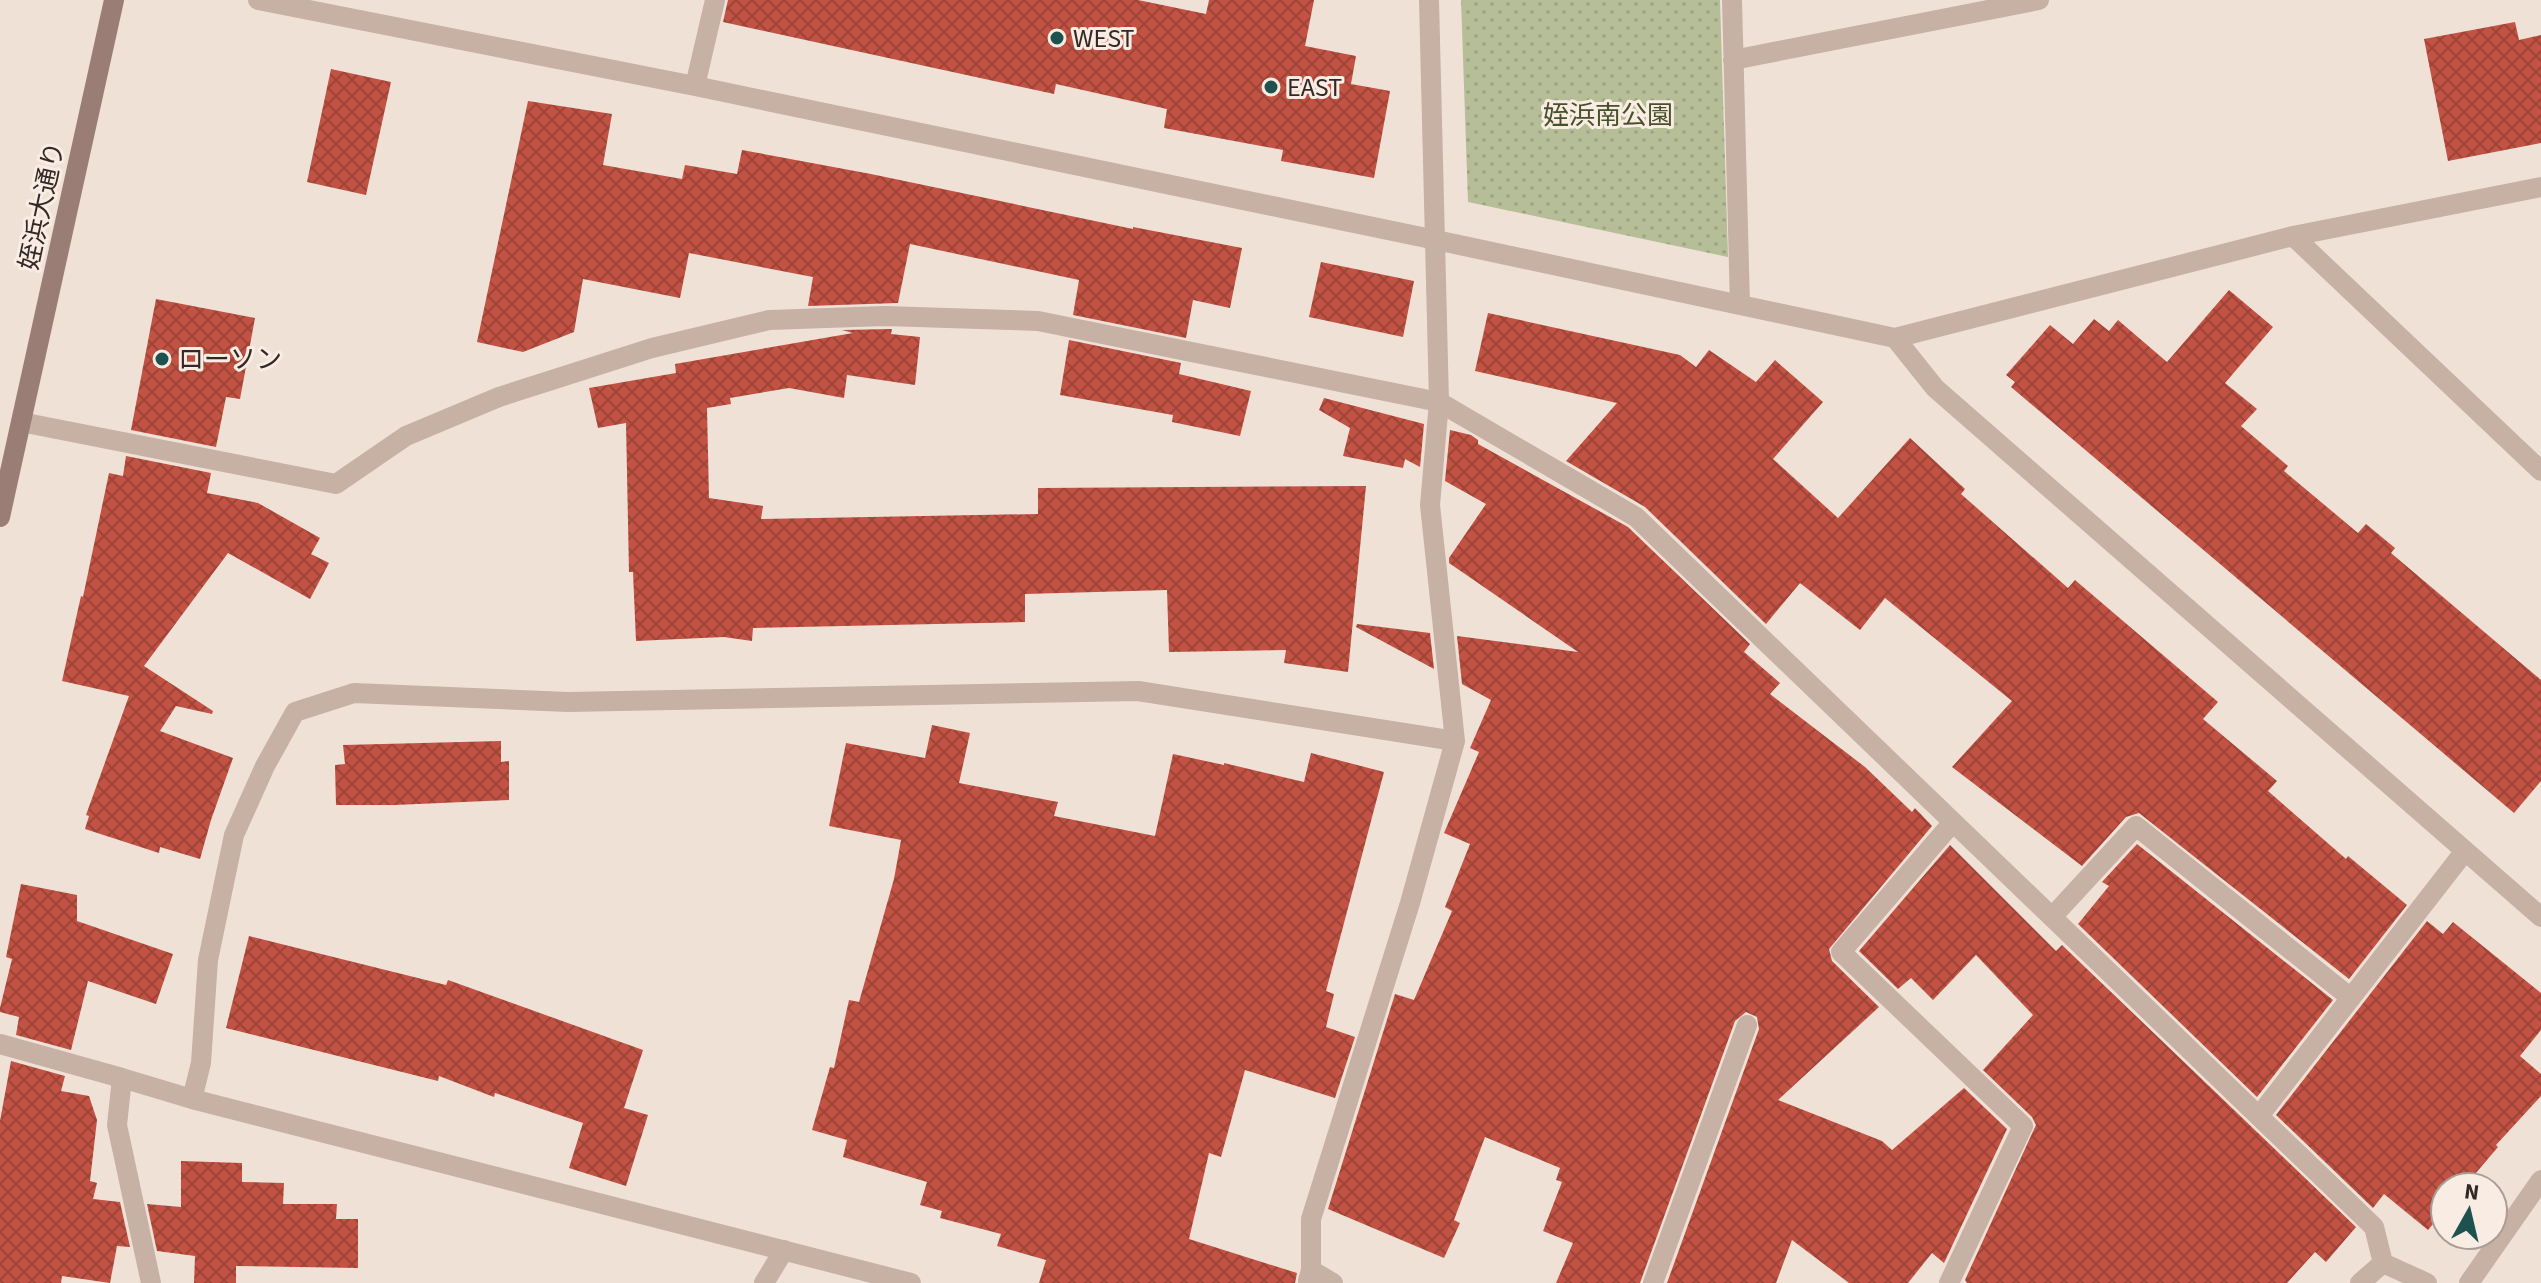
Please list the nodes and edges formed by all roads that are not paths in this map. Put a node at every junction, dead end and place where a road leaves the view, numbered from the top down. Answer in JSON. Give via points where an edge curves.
{"nodes":[{"id":1,"x":114,"y":0,"type":"edge"},
{"id":2,"x":258,"y":0,"type":"edge"},
{"id":3,"x":715,"y":0,"type":"edge"},
{"id":4,"x":1429,"y":0,"type":"edge"},
{"id":5,"x":1732,"y":0,"type":"edge"},
{"id":6,"x":2039,"y":0,"type":"edge"},
{"id":7,"x":1733,"y":60,"type":"junction"},
{"id":8,"x":695,"y":86,"type":"junction"},
{"id":9,"x":2541,"y":187,"type":"edge"},
{"id":10,"x":2293,"y":236,"type":"junction"},
{"id":11,"x":1436,"y":240,"type":"junction"},
{"id":12,"x":1740,"y":305,"type":"junction"},
{"id":13,"x":1895,"y":338,"type":"junction"},
{"id":14,"x":1439,"y":402,"type":"junction"},
{"id":15,"x":21,"y":422,"type":"junction"},
{"id":16,"x":2541,"y":471,"type":"edge"},
{"id":17,"x":0,"y":517,"type":"edge"},
{"id":18,"x":1455,"y":741,"type":"junction"},
{"id":19,"x":1953,"y":822,"type":"junction"},
{"id":20,"x":2465,"y":851,"type":"junction"},
{"id":21,"x":2052,"y":917,"type":"junction"},
{"id":22,"x":2541,"y":917,"type":"edge"},
{"id":23,"x":2351,"y":998,"type":"junction"},
{"id":24,"x":1747,"y":1025,"type":"dead end"},
{"id":25,"x":0,"y":1044,"type":"edge"},
{"id":26,"x":122,"y":1078,"type":"junction"},
{"id":27,"x":192,"y":1099,"type":"junction"},
{"id":28,"x":2259,"y":1116,"type":"junction"},
{"id":29,"x":2541,"y":1180,"type":"edge"},
{"id":30,"x":784,"y":1250,"type":"junction"},
{"id":31,"x":2383,"y":1263,"type":"junction"},
{"id":32,"x":1309,"y":1277,"type":"edge"},
{"id":33,"x":151,"y":1283,"type":"edge"},
{"id":34,"x":764,"y":1283,"type":"edge"},
{"id":35,"x":911,"y":1283,"type":"edge"},
{"id":36,"x":1333,"y":1283,"type":"edge"},
{"id":37,"x":1653,"y":1283,"type":"edge"},
{"id":38,"x":1949,"y":1283,"type":"edge"},
{"id":39,"x":2360,"y":1283,"type":"edge"},
{"id":40,"x":2427,"y":1283,"type":"edge"},
{"id":41,"x":2469,"y":1283,"type":"edge"}],
"edges":[{"from":1,"to":15,"type":"main road","name":"姪浜大通り"},
{"from":2,"to":8,"type":"street"},
{"from":3,"to":8,"type":"street"},
{"from":4,"to":11,"type":"street"},
{"from":5,"to":7,"type":"street"},
{"from":6,"to":7,"type":"street"},
{"from":7,"to":12,"type":"street"},
{"from":8,"to":11,"type":"street"},
{"from":9,"to":10,"type":"street"},
{"from":10,"to":13,"type":"street"},
{"from":10,"to":16,"type":"street"},
{"from":11,"to":12,"type":"street"},
{"from":11,"to":14,"type":"street"},
{"from":12,"to":13,"type":"street"},
{"from":13,"to":20,"type":"street","via":[[1935,388]]},
{"from":14,"to":15,"type":"street","via":[[1038,321],[885,316],[769,320],[652,348],[499,397],[406,436],[336,484]]},
{"from":14,"to":18,"type":"street","via":[[1430,505]]},
{"from":14,"to":19,"type":"street","via":[[1636,517]]},
{"from":15,"to":17,"type":"main road","name":"姪浜大通り"},
{"from":18,"to":27,"type":"street","via":[[1138,691],[568,702],[354,693],[295,712],[234,835],[208,960],[201,1063]]},
{"from":18,"to":32,"type":"street","via":[[1311,1219]]},
{"from":19,"to":21,"type":"street"},
{"from":19,"to":38,"type":"street","via":[[1841,952],[2023,1126]]},
{"from":20,"to":22,"type":"street"},
{"from":20,"to":23,"type":"street"},
{"from":21,"to":23,"type":"street","via":[[2136,826]]},
{"from":21,"to":28,"type":"street"},
{"from":23,"to":28,"type":"street"},
{"from":24,"to":37,"type":"street"},
{"from":25,"to":26,"type":"street"},
{"from":26,"to":27,"type":"street"},
{"from":26,"to":33,"type":"street","via":[[117,1125]]},
{"from":27,"to":30,"type":"street"},
{"from":28,"to":31,"type":"street","via":[[2374,1227]]},
{"from":29,"to":41,"type":"street"},
{"from":30,"to":34,"type":"street"},
{"from":30,"to":35,"type":"street"},
{"from":31,"to":39,"type":"street"},
{"from":31,"to":40,"type":"street"},
{"from":32,"to":36,"type":"street"}]}
